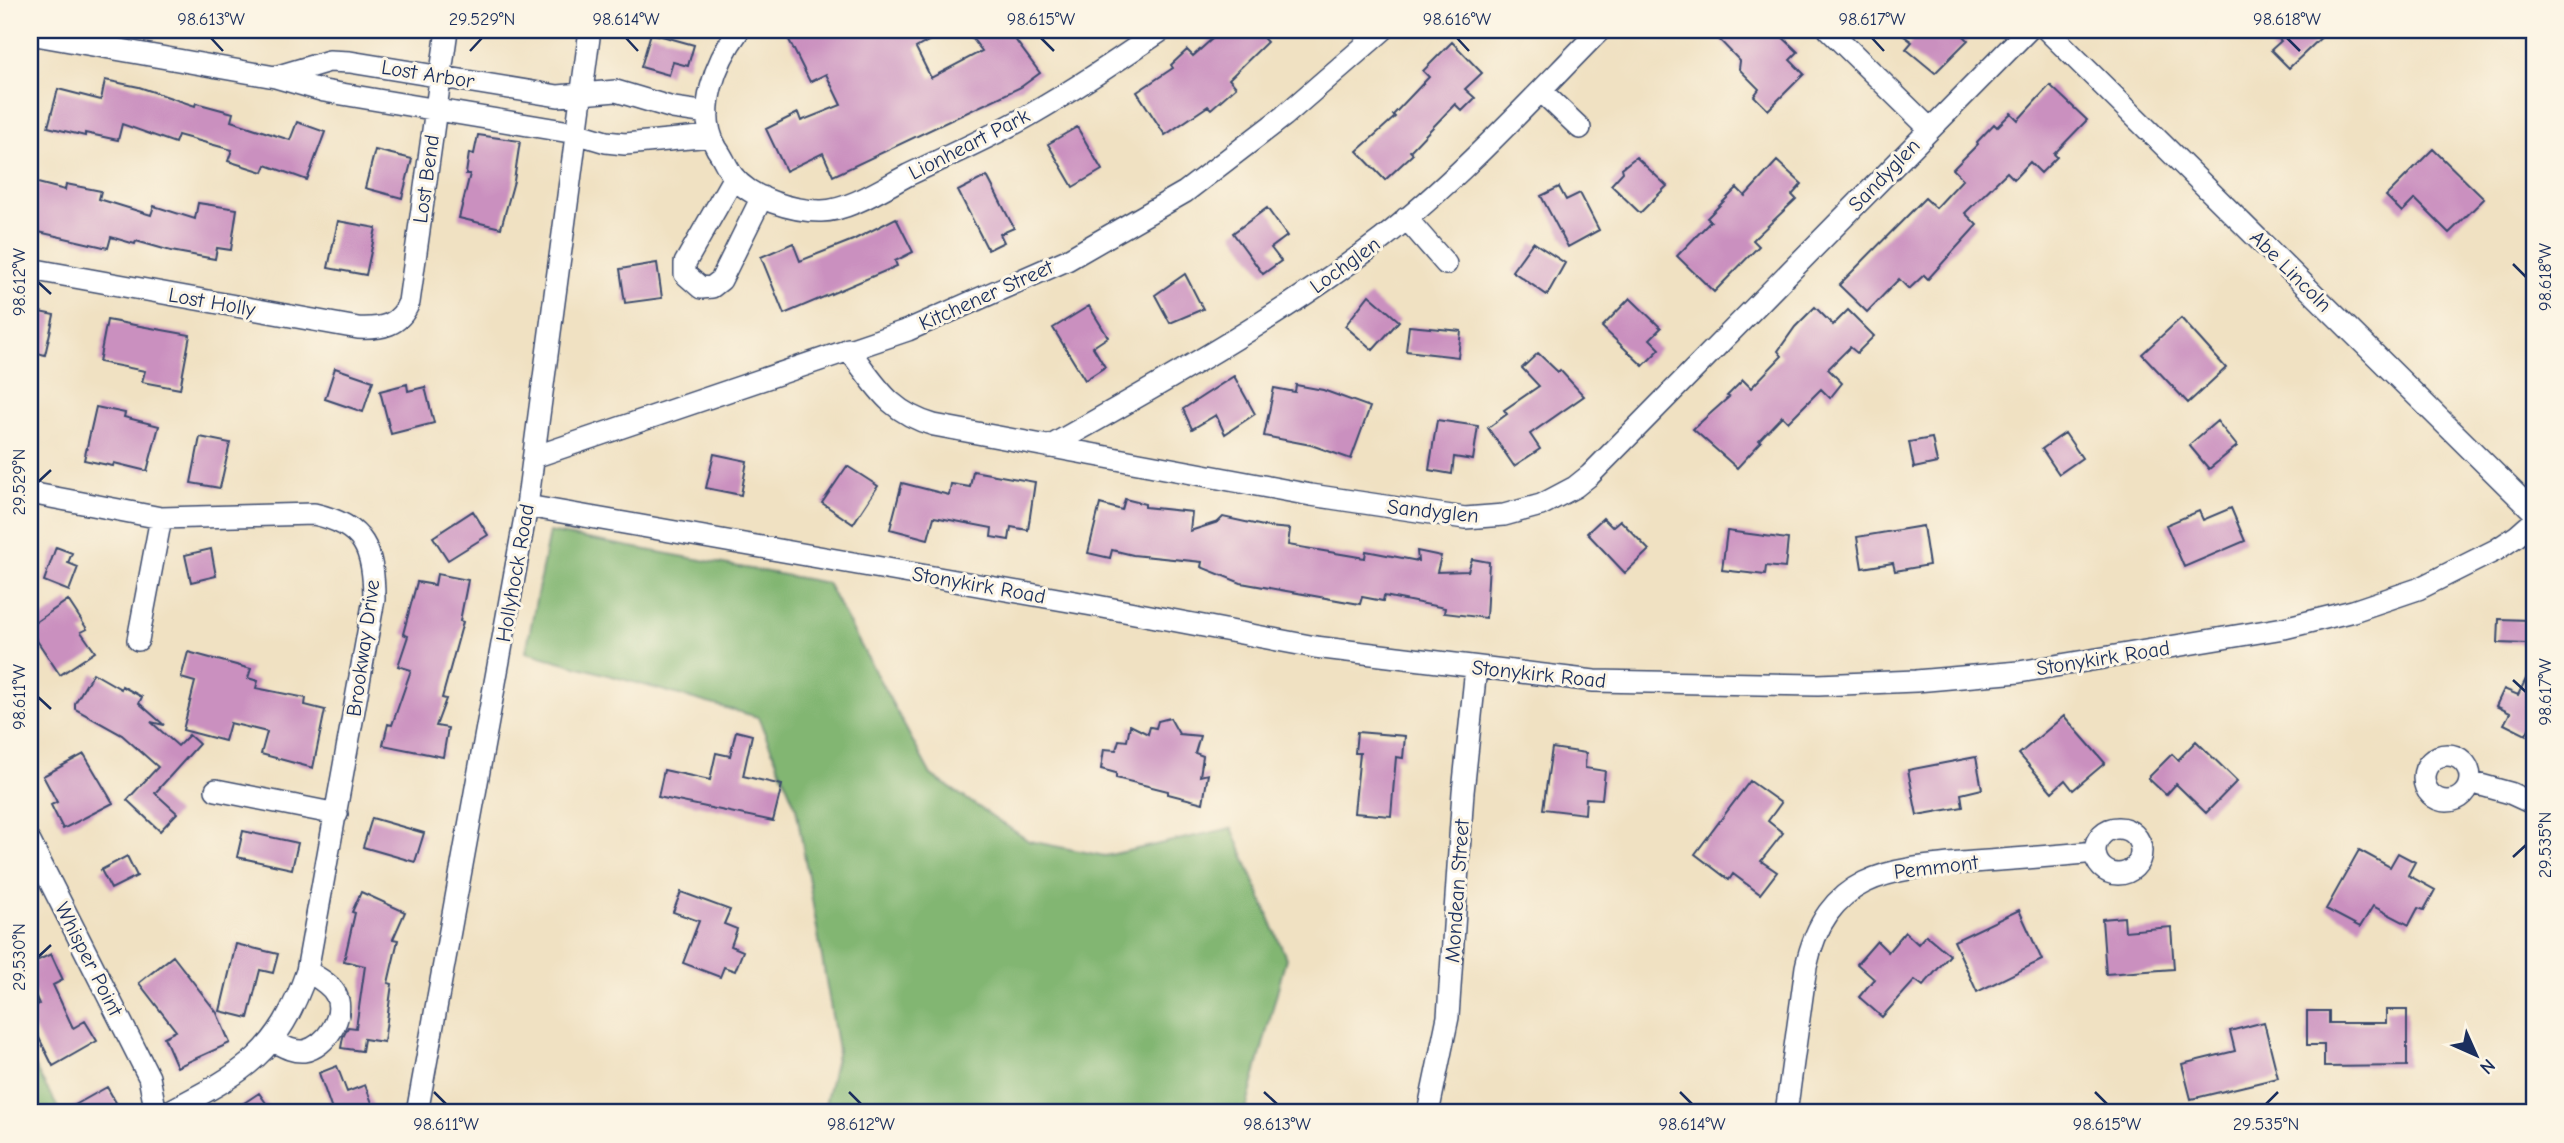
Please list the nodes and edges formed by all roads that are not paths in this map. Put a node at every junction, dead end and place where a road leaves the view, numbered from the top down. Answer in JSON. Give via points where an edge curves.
{"nodes":[{"id":1,"x":447,"y":30,"type":"edge"},
{"id":2,"x":590,"y":30,"type":"edge"},
{"id":3,"x":739,"y":30,"type":"edge"},
{"id":4,"x":1162,"y":30,"type":"edge"},
{"id":5,"x":1383,"y":30,"type":"edge"},
{"id":6,"x":1600,"y":30,"type":"edge"},
{"id":7,"x":1829,"y":30,"type":"edge"},
{"id":8,"x":2028,"y":30,"type":"edge"},
{"id":9,"x":2047,"y":30,"type":"edge"},
{"id":10,"x":42,"y":34,"type":"edge"},
{"id":11,"x":102,"y":38,"type":"edge"},
{"id":12,"x":440,"y":75,"type":"junction"},
{"id":13,"x":275,"y":76,"type":"junction"},
{"id":14,"x":1541,"y":91,"type":"junction"},
{"id":15,"x":582,"y":93,"type":"junction"},
{"id":16,"x":662,"y":105,"type":"junction"},
{"id":17,"x":435,"y":110,"type":"junction"},
{"id":18,"x":708,"y":113,"type":"junction"},
{"id":19,"x":1580,"y":128,"type":"dead end"},
{"id":20,"x":1929,"y":128,"type":"junction"},
{"id":21,"x":576,"y":134,"type":"junction"},
{"id":22,"x":711,"y":136,"type":"junction"},
{"id":23,"x":658,"y":140,"type":"junction"},
{"id":24,"x":734,"y":177,"type":"junction"},
{"id":25,"x":762,"y":197,"type":"junction"},
{"id":26,"x":1406,"y":218,"type":"junction"},
{"id":27,"x":705,"y":228,"type":"junction"},
{"id":28,"x":737,"y":247,"type":"junction"},
{"id":29,"x":1446,"y":264,"type":"dead end"},
{"id":30,"x":30,"y":269,"type":"edge"},
{"id":31,"x":394,"y":323,"type":"joint"},
{"id":32,"x":848,"y":349,"type":"junction"},
{"id":33,"x":1049,"y":447,"type":"junction"},
{"id":34,"x":534,"y":457,"type":"junction"},
{"id":35,"x":30,"y":493,"type":"edge"},
{"id":36,"x":527,"y":506,"type":"junction"},
{"id":37,"x":2534,"y":512,"type":"edge"},
{"id":38,"x":161,"y":518,"type":"junction"},
{"id":39,"x":2534,"y":521,"type":"edge"},
{"id":40,"x":138,"y":640,"type":"dead end"},
{"id":41,"x":1476,"y":668,"type":"junction"},
{"id":42,"x":2470,"y":782,"type":"dead end"},
{"id":43,"x":216,"y":790,"type":"dead end"},
{"id":44,"x":2534,"y":804,"type":"edge"},
{"id":45,"x":337,"y":814,"type":"junction"},
{"id":46,"x":30,"y":842,"type":"edge"},
{"id":47,"x":2095,"y":852,"type":"dead end"},
{"id":48,"x":307,"y":971,"type":"junction"},
{"id":49,"x":272,"y":1041,"type":"junction"},
{"id":50,"x":149,"y":1077,"type":"junction"},
{"id":51,"x":175,"y":1111,"type":"edge"},
{"id":52,"x":156,"y":1113,"type":"edge"},
{"id":53,"x":417,"y":1113,"type":"edge"},
{"id":54,"x":1428,"y":1113,"type":"edge"},
{"id":55,"x":1786,"y":1113,"type":"edge"}],
"edges":[{"from":1,"to":12,"type":"street","name":"Lost Bend"},
{"from":2,"to":15,"type":"street","name":"Hollyhock Road"},
{"from":3,"to":18,"type":"street","via":[[715,73]]},
{"from":4,"to":25,"type":"street","name":"Lionheart Park","via":[[1026,117],[855,202],[823,211]]},
{"from":5,"to":32,"type":"street","name":"Kitchener Street","via":[[1284,116],[1175,198],[1067,260],[908,330]]},
{"from":6,"to":14,"type":"street","name":"Lochglen"},
{"from":7,"to":20,"type":"street"},
{"from":8,"to":20,"type":"street","name":"Sandyglen"},
{"from":9,"to":37,"type":"street","name":"Abe Lincoln"},
{"from":10,"to":11,"type":"street","name":"Lost Arbor"},
{"from":11,"to":13,"type":"street","name":"Lost Arbor"},
{"from":12,"to":13,"type":"street","name":"Lost Arbor","via":[[330,61]]},
{"from":12,"to":15,"type":"street","name":"Lost Arbor","via":[[558,96]]},
{"from":12,"to":17,"type":"street","name":"Lost Bend"},
{"from":13,"to":17,"type":"street","name":"Lost Arbor","via":[[324,91]]},
{"from":14,"to":19,"type":"street"},
{"from":14,"to":26,"type":"street","name":"Lochglen"},
{"from":15,"to":16,"type":"street","name":"Lost Arbor","via":[[616,91]]},
{"from":15,"to":21,"type":"street","name":"Hollyhock Road"},
{"from":16,"to":18,"type":"street","name":"Lost Arbor"},
{"from":16,"to":23,"type":"street"},
{"from":17,"to":21,"type":"street","name":"Lost Arbor"},
{"from":17,"to":31,"type":"street","name":"Lost Bend","via":[[409,302]]},
{"from":18,"to":22,"type":"street"},
{"from":20,"to":33,"type":"street","name":"Sandyglen","via":[[1605,462],[1541,505],[1504,516],[1465,518]]},
{"from":21,"to":23,"type":"street","name":"Lost Arbor","via":[[625,144]]},
{"from":21,"to":34,"type":"street","name":"Hollyhock Road"},
{"from":22,"to":23,"type":"street","name":"Lost Arbor"},
{"from":22,"to":24,"type":"street","name":"Lionheart Park"},
{"from":24,"to":25,"type":"street","name":"Lionheart Park"},
{"from":24,"to":27,"type":"street"},
{"from":25,"to":28,"type":"street"},
{"from":26,"to":29,"type":"street"},
{"from":26,"to":33,"type":"street","name":"Lochglen","via":[[1264,321]]},
{"from":27,"to":28,"type":"street"},
{"from":27,"to":28,"type":"street","via":[[685,263],[685,274],[701,288],[712,288],[721,280]]},
{"from":30,"to":31,"type":"street","name":"Lost Holly","via":[[358,328],[378,329]]},
{"from":32,"to":33,"type":"street","name":"Sandyglen","via":[[890,403],[915,419]]},
{"from":32,"to":34,"type":"street","name":"Kitchener Street"},
{"from":34,"to":36,"type":"street","name":"Hollyhock Road"},
{"from":35,"to":38,"type":"street","name":"Brookway Drive"},
{"from":36,"to":41,"type":"street","name":"Stonykirk Road","via":[[1315,647]]},
{"from":36,"to":53,"type":"street","name":"Hollyhock Road"},
{"from":38,"to":40,"type":"street"},
{"from":38,"to":45,"type":"street","name":"Brookway Drive","via":[[314,514],[337,519],[367,548],[374,570],[374,599]]},
{"from":39,"to":41,"type":"street","name":"Stonykirk Road","via":[[2459,570],[2353,611],[2284,628],[2019,672],[1818,685],[1594,681]]},
{"from":41,"to":54,"type":"street","name":"Mondean Street","via":[[1448,1017]]},
{"from":42,"to":44,"type":"street"},
{"from":43,"to":45,"type":"street"},
{"from":45,"to":48,"type":"street","name":"Brookway Drive"},
{"from":46,"to":50,"type":"street","name":"Whisper Point"},
{"from":47,"to":55,"type":"street","name":"Pemmont","via":[[1911,867],[1875,876],[1844,895],[1828,912],[1811,944]]},
{"from":48,"to":49,"type":"street","name":"Brookway Drive","via":[[293,1009]]},
{"from":48,"to":49,"type":"street","via":[[329,985],[337,997],[339,1015],[331,1030],[306,1051],[292,1051]]},
{"from":49,"to":51,"type":"street","name":"Brookway Drive","via":[[246,1068]]},
{"from":50,"to":51,"type":"street","name":"Whisper Point"},
{"from":50,"to":52,"type":"street","name":"Whisper Point"}]}
